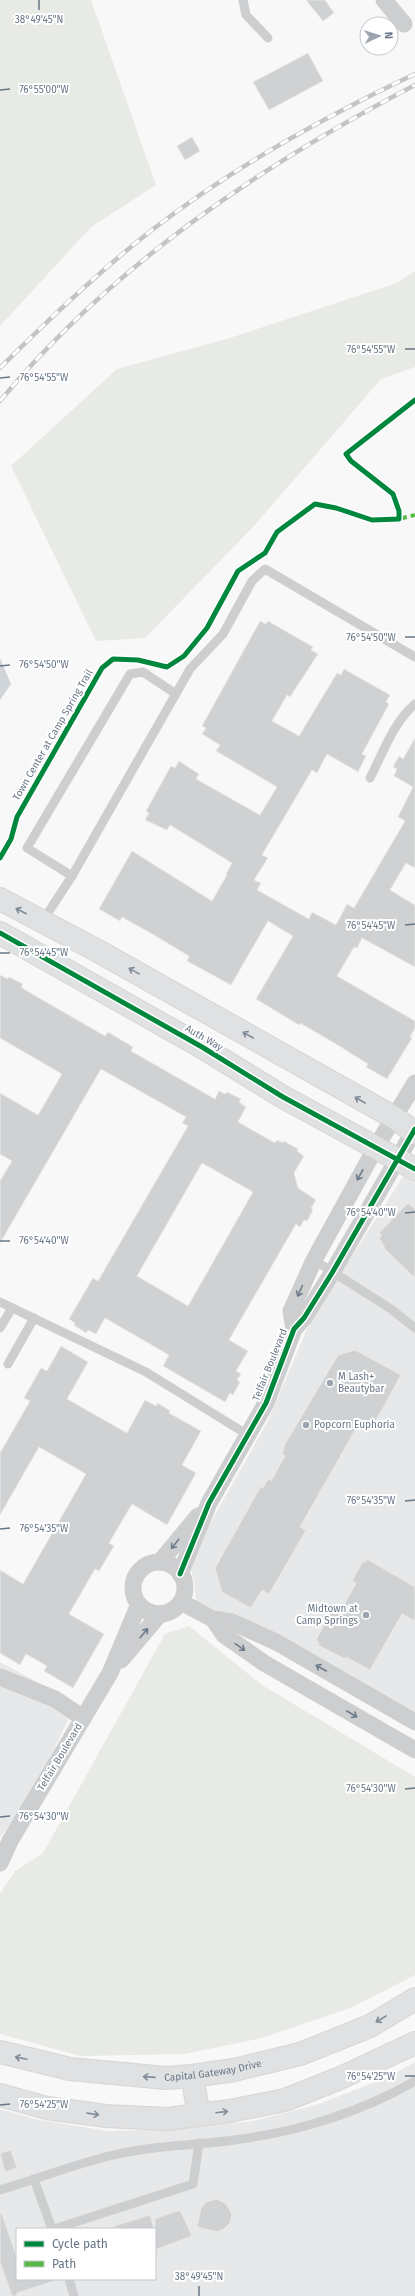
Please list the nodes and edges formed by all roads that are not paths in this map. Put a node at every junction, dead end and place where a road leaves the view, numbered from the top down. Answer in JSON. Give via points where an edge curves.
{"nodes":[{"id":1,"x":243,"y":0,"type":"edge"},
{"id":2,"x":384,"y":0,"type":"edge"},
{"id":3,"x":404,"y":24,"type":"dead end"},
{"id":4,"x":268,"y":38,"type":"dead end"},
{"id":5,"x":415,"y":657,"type":"edge"},
{"id":6,"x":176,"y":694,"type":"junction"},
{"id":7,"x":415,"y":704,"type":"edge"},
{"id":8,"x":370,"y":778,"type":"dead end"},
{"id":9,"x":72,"y":876,"type":"junction"},
{"id":10,"x":0,"y":899,"type":"edge"},
{"id":11,"x":42,"y":922,"type":"junction"},
{"id":12,"x":0,"y":933,"type":"edge"},
{"id":13,"x":415,"y":1083,"type":"edge"},
{"id":14,"x":395,"y":1118,"type":"junction"},
{"id":15,"x":415,"y":1131,"type":"edge"},
{"id":16,"x":376,"y":1147,"type":"junction"},
{"id":17,"x":407,"y":1164,"type":"edge"},
{"id":18,"x":314,"y":1260,"type":"junction"},
{"id":19,"x":332,"y":1273,"type":"junction"},
{"id":20,"x":0,"y":1302,"type":"edge"},
{"id":21,"x":12,"y":1308,"type":"junction"},
{"id":22,"x":34,"y":1318,"type":"junction"},
{"id":23,"x":0,"y":1328,"type":"edge"},
{"id":24,"x":294,"y":1328,"type":"junction"},
{"id":25,"x":415,"y":1328,"type":"edge"},
{"id":26,"x":8,"y":1364,"type":"dead end"},
{"id":27,"x":248,"y":1435,"type":"junction"},
{"id":28,"x":209,"y":1503,"type":"junction"},
{"id":29,"x":160,"y":1562,"type":"junction"},
{"id":30,"x":180,"y":1574,"type":"junction"},
{"id":31,"x":181,"y":1602,"type":"junction"},
{"id":32,"x":139,"y":1604,"type":"junction"},
{"id":33,"x":160,"y":1614,"type":"junction"},
{"id":34,"x":213,"y":1619,"type":"junction"},
{"id":35,"x":110,"y":1673,"type":"junction"},
{"id":36,"x":0,"y":1677,"type":"edge"},
{"id":37,"x":83,"y":1718,"type":"junction"},
{"id":38,"x":415,"y":1722,"type":"edge"},
{"id":39,"x":415,"y":1750,"type":"edge"},
{"id":40,"x":5,"y":1844,"type":"edge"},
{"id":41,"x":0,"y":1863,"type":"edge"},
{"id":42,"x":415,"y":1999,"type":"edge"},
{"id":43,"x":415,"y":2042,"type":"edge"},
{"id":44,"x":0,"y":2052,"type":"edge"},
{"id":45,"x":192,"y":2076,"type":"junction"},
{"id":46,"x":415,"y":2081,"type":"edge"},
{"id":47,"x":0,"y":2094,"type":"edge"},
{"id":48,"x":199,"y":2115,"type":"junction"},
{"id":49,"x":199,"y":2143,"type":"junction"},
{"id":50,"x":34,"y":2179,"type":"junction"},
{"id":51,"x":0,"y":2190,"type":"edge"},
{"id":52,"x":53,"y":2228,"type":"edge"},
{"id":53,"x":56,"y":2228,"type":"edge"},
{"id":54,"x":69,"y":2280,"type":"edge"},
{"id":55,"x":74,"y":2296,"type":"edge"}],
"edges":[{"from":1,"to":4,"type":"lane","via":[[246,15]]},
{"from":2,"to":3,"type":"street"},
{"from":5,"to":6,"type":"lane","via":[[265,569],[252,581],[223,634],[190,669]]},
{"from":6,"to":9,"type":"lane"},
{"from":6,"to":9,"type":"lane","via":[[143,672],[130,674],[27,848]]},
{"from":7,"to":8,"type":"lane","via":[[405,713]]},
{"from":9,"to":11,"type":"lane"},
{"from":11,"to":10,"type":"street","one_way":true},
{"from":14,"to":11,"type":"street","one_way":true,"via":[[119,962]]},
{"from":12,"to":16,"type":"street","name":"Auth Way","via":[[202,1047],[283,1097]]},
{"from":13,"to":14,"type":"street","name":"Telfair Boulevard"},
{"from":14,"to":15,"type":"street"},
{"from":14,"to":16,"type":"street","name":"Telfair Boulevard"},
{"from":15,"to":17,"type":"street","name":"Telfair Boulevard"},
{"from":16,"to":17,"type":"street","name":"Auth Way"},
{"from":16,"to":18,"type":"street","name":"Telfair Boulevard","one_way":true},
{"from":17,"to":19,"type":"street","name":"Telfair Boulevard"},
{"from":18,"to":19,"type":"lane"},
{"from":18,"to":24,"type":"street","name":"Telfair Boulevard","one_way":true,"via":[[291,1310]]},
{"from":19,"to":24,"type":"street","name":"Telfair Boulevard","via":[[304,1318]]},
{"from":19,"to":25,"type":"lane","via":[[390,1308]]},
{"from":20,"to":21,"type":"lane"},
{"from":21,"to":22,"type":"lane"},
{"from":21,"to":23,"type":"lane"},
{"from":22,"to":26,"type":"lane"},
{"from":22,"to":27,"type":"lane","via":[[146,1372]]},
{"from":24,"to":27,"type":"street","name":"Telfair Boulevard","via":[[266,1403]]},
{"from":27,"to":28,"type":"street","name":"Telfair Boulevard"},
{"from":28,"to":29,"type":"street","name":"Telfair Boulevard","one_way":true},
{"from":28,"to":30,"type":"street","name":"Telfair Boulevard"},
{"from":29,"to":30,"type":"street","via":[[172,1566]]},
{"from":29,"to":32,"type":"street","via":[[144,1567],[138,1573],[134,1589]]},
{"from":30,"to":31,"type":"street","via":[[185,1588]]},
{"from":31,"to":33,"type":"street","via":[[172,1610]]},
{"from":31,"to":34,"type":"street"},
{"from":32,"to":33,"type":"street","via":[[152,1613]]},
{"from":32,"to":35,"type":"street","name":"Telfair Boulevard"},
{"from":35,"to":33,"type":"street","name":"Telfair Boulevard","one_way":true},
{"from":38,"to":34,"type":"street","one_way":true,"via":[[276,1642],[232,1622]]},
{"from":34,"to":39,"type":"street","one_way":true,"via":[[224,1635],[264,1663]]},
{"from":35,"to":37,"type":"street","name":"Telfair Boulevard"},
{"from":36,"to":37,"type":"street","via":[[55,1699]]},
{"from":37,"to":40,"type":"street","name":"Telfair Boulevard"},
{"from":40,"to":41,"type":"street","name":"Telfair Boulevard"},
{"from":42,"to":45,"type":"street","name":"Capital Gateway Drive","one_way":true,"via":[[370,2026],[300,2054],[234,2070]]},
{"from":48,"to":43,"type":"street","one_way":true,"via":[[284,2100],[338,2079]]},
{"from":45,"to":44,"type":"street","name":"Capital Gateway Drive","one_way":true,"via":[[166,2078],[70,2069]]},
{"from":45,"to":48,"type":"street"},
{"from":46,"to":49,"type":"lane","via":[[368,2104],[316,2122],[270,2134]]},
{"from":47,"to":48,"type":"street","one_way":true,"via":[[47,2108],[106,2116],[167,2119]]},
{"from":49,"to":50,"type":"lane","via":[[110,2156]]},
{"from":49,"to":53,"type":"lane","via":[[193,2184]]},
{"from":50,"to":51,"type":"lane"},
{"from":50,"to":52,"type":"lane"},
{"from":54,"to":55,"type":"lane"}]}
